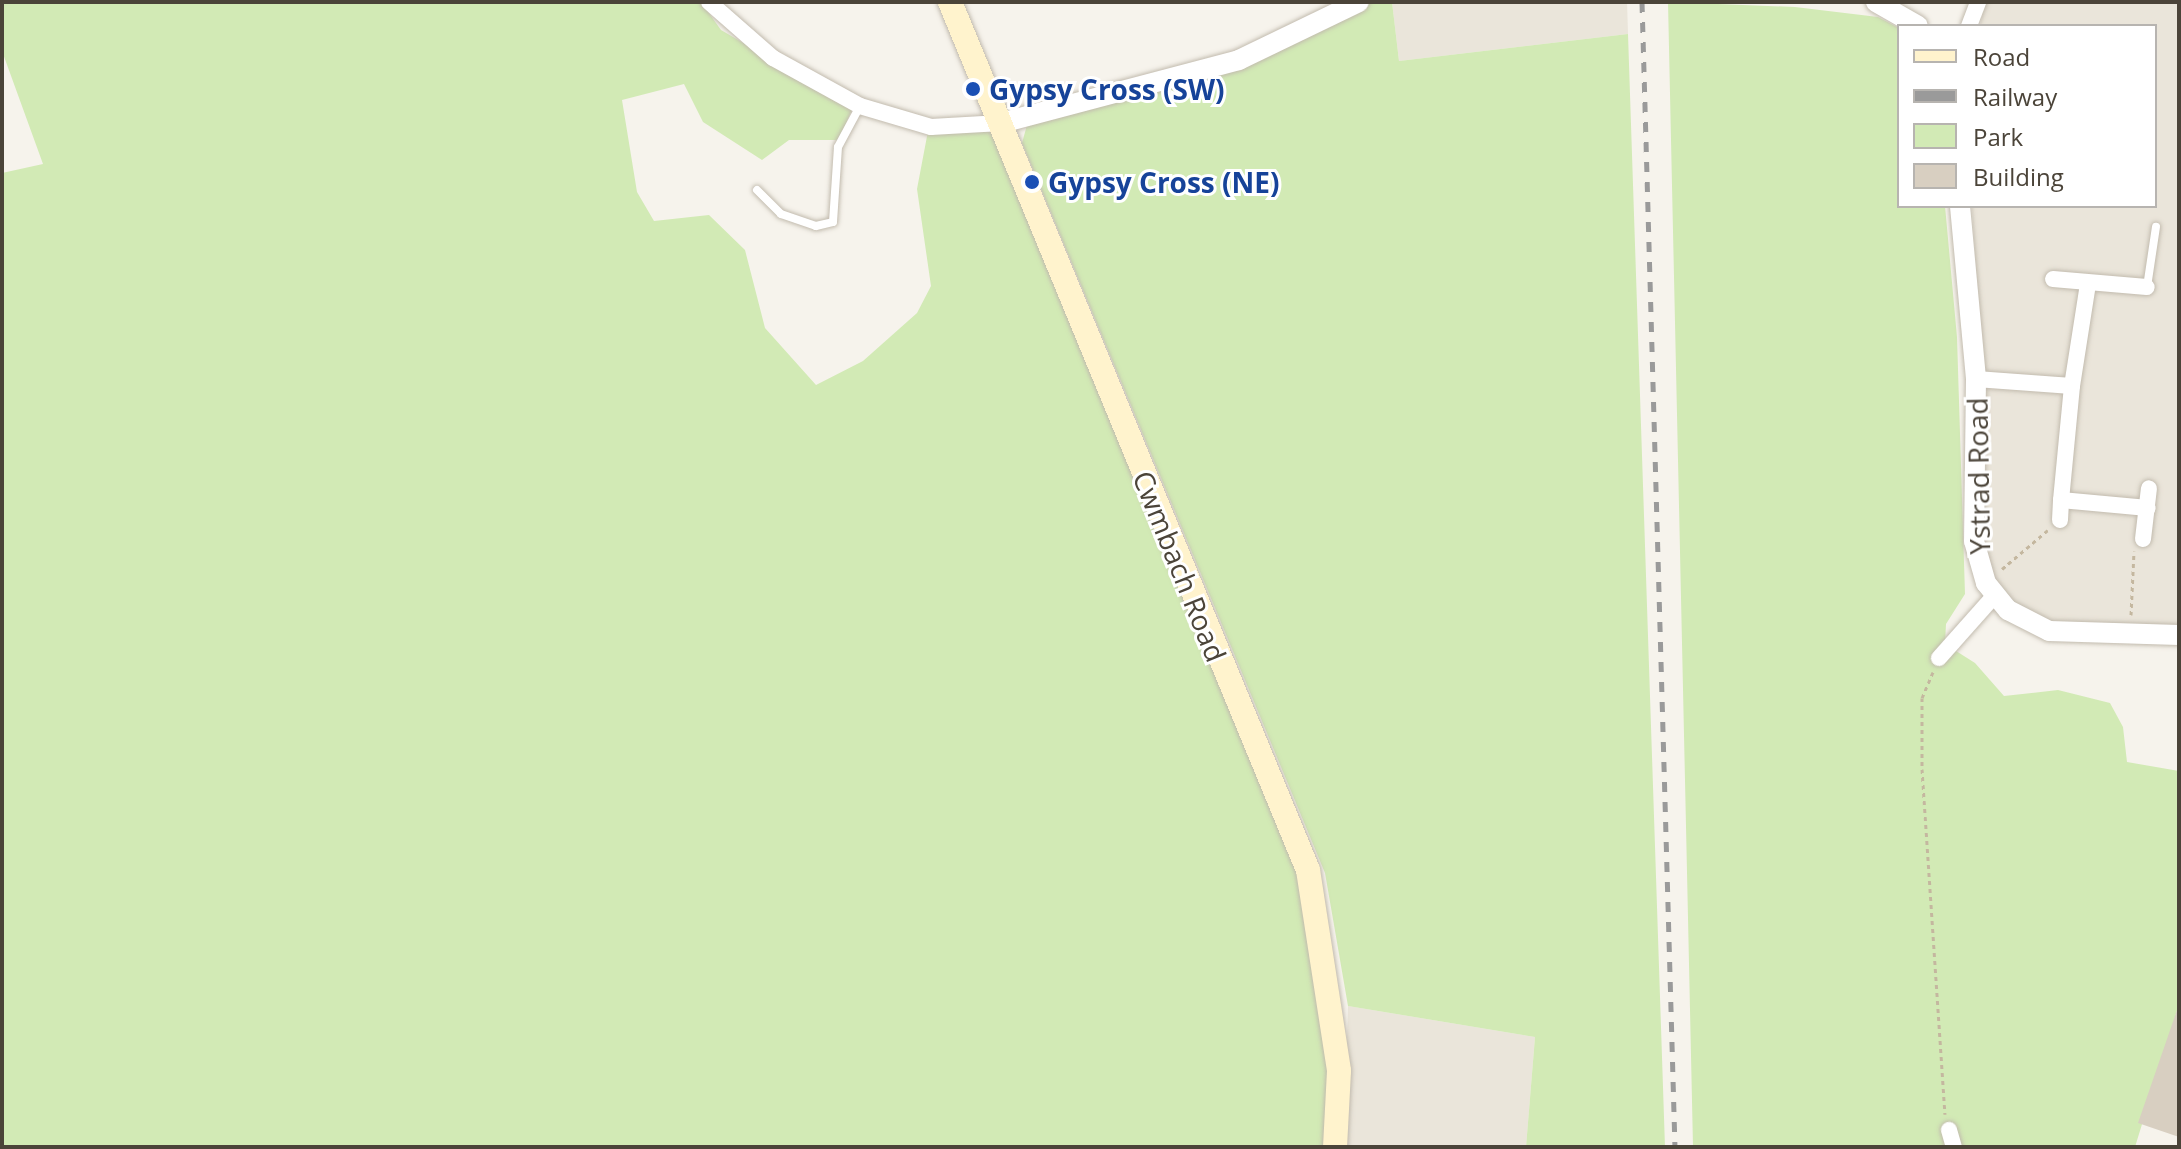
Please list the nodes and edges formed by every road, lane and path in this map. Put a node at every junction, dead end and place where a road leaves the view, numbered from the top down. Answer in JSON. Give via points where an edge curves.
{"nodes":[{"id":1,"x":709,"y":2,"type":"edge"},
{"id":2,"x":950,"y":2,"type":"edge"},
{"id":3,"x":1359,"y":2,"type":"edge"},
{"id":4,"x":1876,"y":2,"type":"edge"},
{"id":5,"x":1978,"y":2,"type":"edge"},
{"id":6,"x":1914,"y":24,"type":"edge"},
{"id":7,"x":1970,"y":24,"type":"edge"},
{"id":8,"x":860,"y":106,"type":"junction"},
{"id":9,"x":1001,"y":123,"type":"junction"},
{"id":10,"x":757,"y":190,"type":"dead end"},
{"id":11,"x":1960,"y":208,"type":"edge"},
{"id":12,"x":2156,"y":227,"type":"dead end"},
{"id":13,"x":2053,"y":279,"type":"dead end"},
{"id":14,"x":2088,"y":284,"type":"junction"},
{"id":15,"x":2147,"y":287,"type":"joint"},
{"id":16,"x":1976,"y":379,"type":"junction"},
{"id":17,"x":2072,"y":386,"type":"junction"},
{"id":18,"x":2149,"y":488,"type":"dead end"},
{"id":19,"x":2061,"y":500,"type":"junction"},
{"id":20,"x":2148,"y":508,"type":"junction"},
{"id":21,"x":2060,"y":520,"type":"joint"},
{"id":22,"x":2143,"y":539,"type":"joint"},
{"id":23,"x":1990,"y":589,"type":"junction"},
{"id":24,"x":2179,"y":635,"type":"edge"},
{"id":25,"x":2130,"y":636,"type":"junction"},
{"id":26,"x":1939,"y":658,"type":"joint"},
{"id":27,"x":1949,"y":1130,"type":"joint"},
{"id":28,"x":1335,"y":1147,"type":"edge"},
{"id":29,"x":1954,"y":1147,"type":"edge"}],
"edges":[{"from":1,"to":8,"type":"street","via":[[773,58]]},
{"from":2,"to":9,"type":"main road","name":"Cwmbach Road"},
{"from":3,"to":9,"type":"street","via":[[1239,60]]},
{"from":4,"to":6,"type":"street"},
{"from":5,"to":7,"type":"street"},
{"from":8,"to":9,"type":"street","via":[[931,127]]},
{"from":8,"to":10,"type":"lane","via":[[838,147],[833,222],[816,226],[781,214]]},
{"from":9,"to":28,"type":"main road","name":"Cwmbach Road","via":[[1308,870],[1339,1071]]},
{"from":11,"to":16,"type":"street","name":"Ystrad Road"},
{"from":12,"to":15,"type":"lane"},
{"from":13,"to":14,"type":"street"},
{"from":14,"to":15,"type":"street"},
{"from":14,"to":17,"type":"street"},
{"from":16,"to":17,"type":"street"},
{"from":16,"to":23,"type":"street","name":"Ystrad Road","via":[[1974,541]]},
{"from":17,"to":19,"type":"street"},
{"from":18,"to":20,"type":"street"},
{"from":19,"to":20,"type":"street"},
{"from":19,"to":21,"type":"street"},
{"from":20,"to":22,"type":"street"},
{"from":21,"to":23,"type":"path"},
{"from":22,"to":25,"type":"path","via":[[2134,548]]},
{"from":23,"to":25,"type":"street","name":"Ystrad Road","via":[[2049,631]]},
{"from":23,"to":26,"type":"street"},
{"from":24,"to":25,"type":"street","name":"Ystrad Road"},
{"from":26,"to":27,"type":"path","via":[[1922,698],[1922,769]]},
{"from":27,"to":29,"type":"street"}]}
